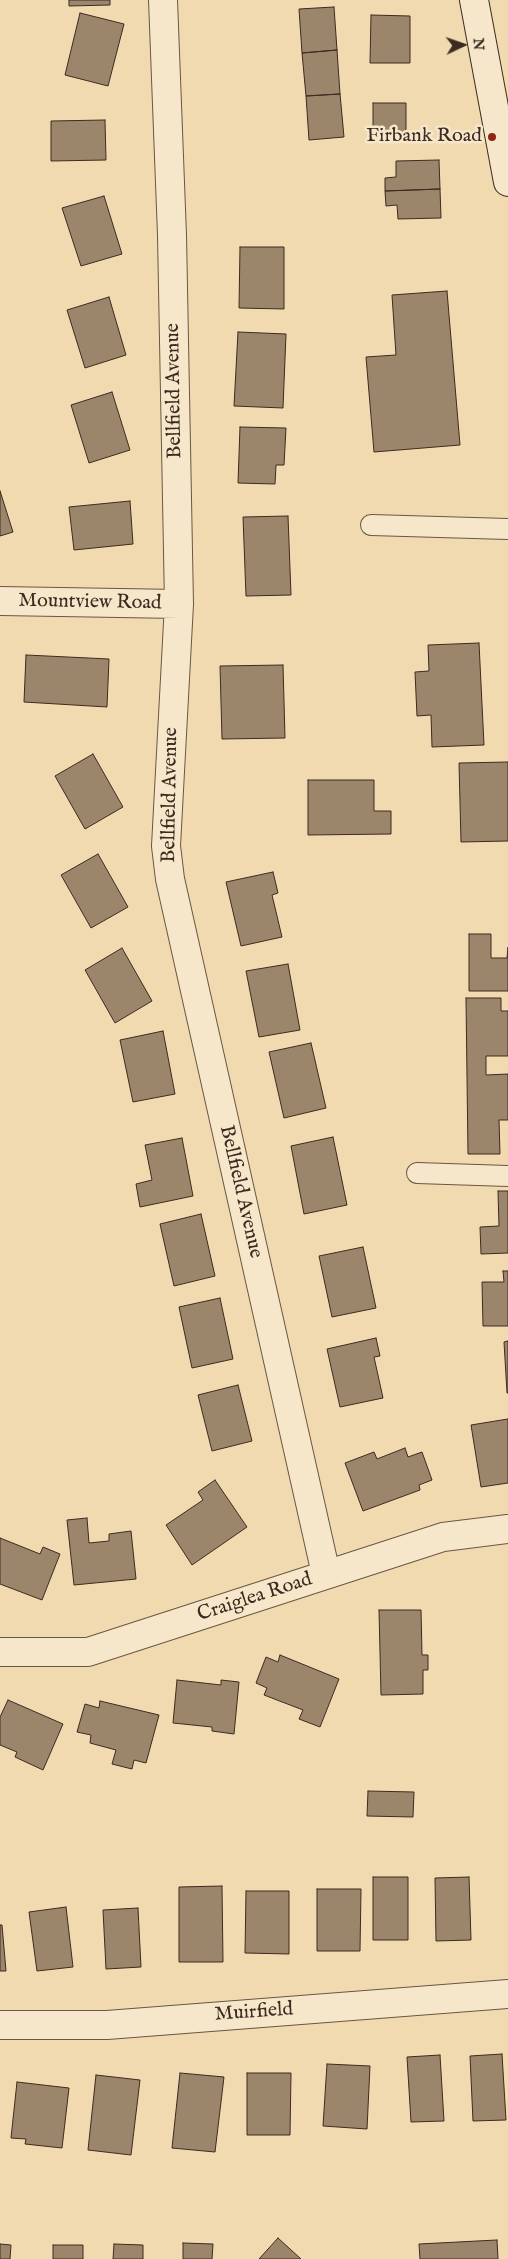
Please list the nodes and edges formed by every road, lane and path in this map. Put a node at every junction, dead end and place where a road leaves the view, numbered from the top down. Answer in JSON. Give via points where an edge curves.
{"nodes":[{"id":1,"x":164,"y":0,"type":"edge"},
{"id":2,"x":474,"y":0,"type":"edge"},
{"id":3,"x":508,"y":182,"type":"edge"},
{"id":4,"x":371,"y":525,"type":"dead end"},
{"id":5,"x":508,"y":529,"type":"edge"},
{"id":6,"x":0,"y":601,"type":"edge"},
{"id":7,"x":179,"y":604,"type":"junction"},
{"id":8,"x":417,"y":1173,"type":"dead end"},
{"id":9,"x":508,"y":1176,"type":"edge"},
{"id":10,"x":508,"y":1529,"type":"edge"},
{"id":11,"x":326,"y":1574,"type":"junction"},
{"id":12,"x":0,"y":1652,"type":"edge"},
{"id":13,"x":508,"y":1994,"type":"edge"},
{"id":14,"x":0,"y":2025,"type":"edge"}],
"edges":[{"from":1,"to":7,"type":"street","name":"Bellfield Avenue"},
{"from":2,"to":3,"type":"street"},
{"from":4,"to":5,"type":"lane"},
{"from":6,"to":7,"type":"street","name":"Mountview Road"},
{"from":7,"to":11,"type":"street","name":"Bellfield Avenue","via":[[167,812],[166,846],[170,879]]},
{"from":8,"to":9,"type":"lane"},
{"from":10,"to":11,"type":"street","name":"Craiglea Road","via":[[443,1537]]},
{"from":11,"to":12,"type":"street","name":"Craiglea Road","via":[[88,1652]]},
{"from":13,"to":14,"type":"street","name":"Muirfield","via":[[106,2025]]}]}
